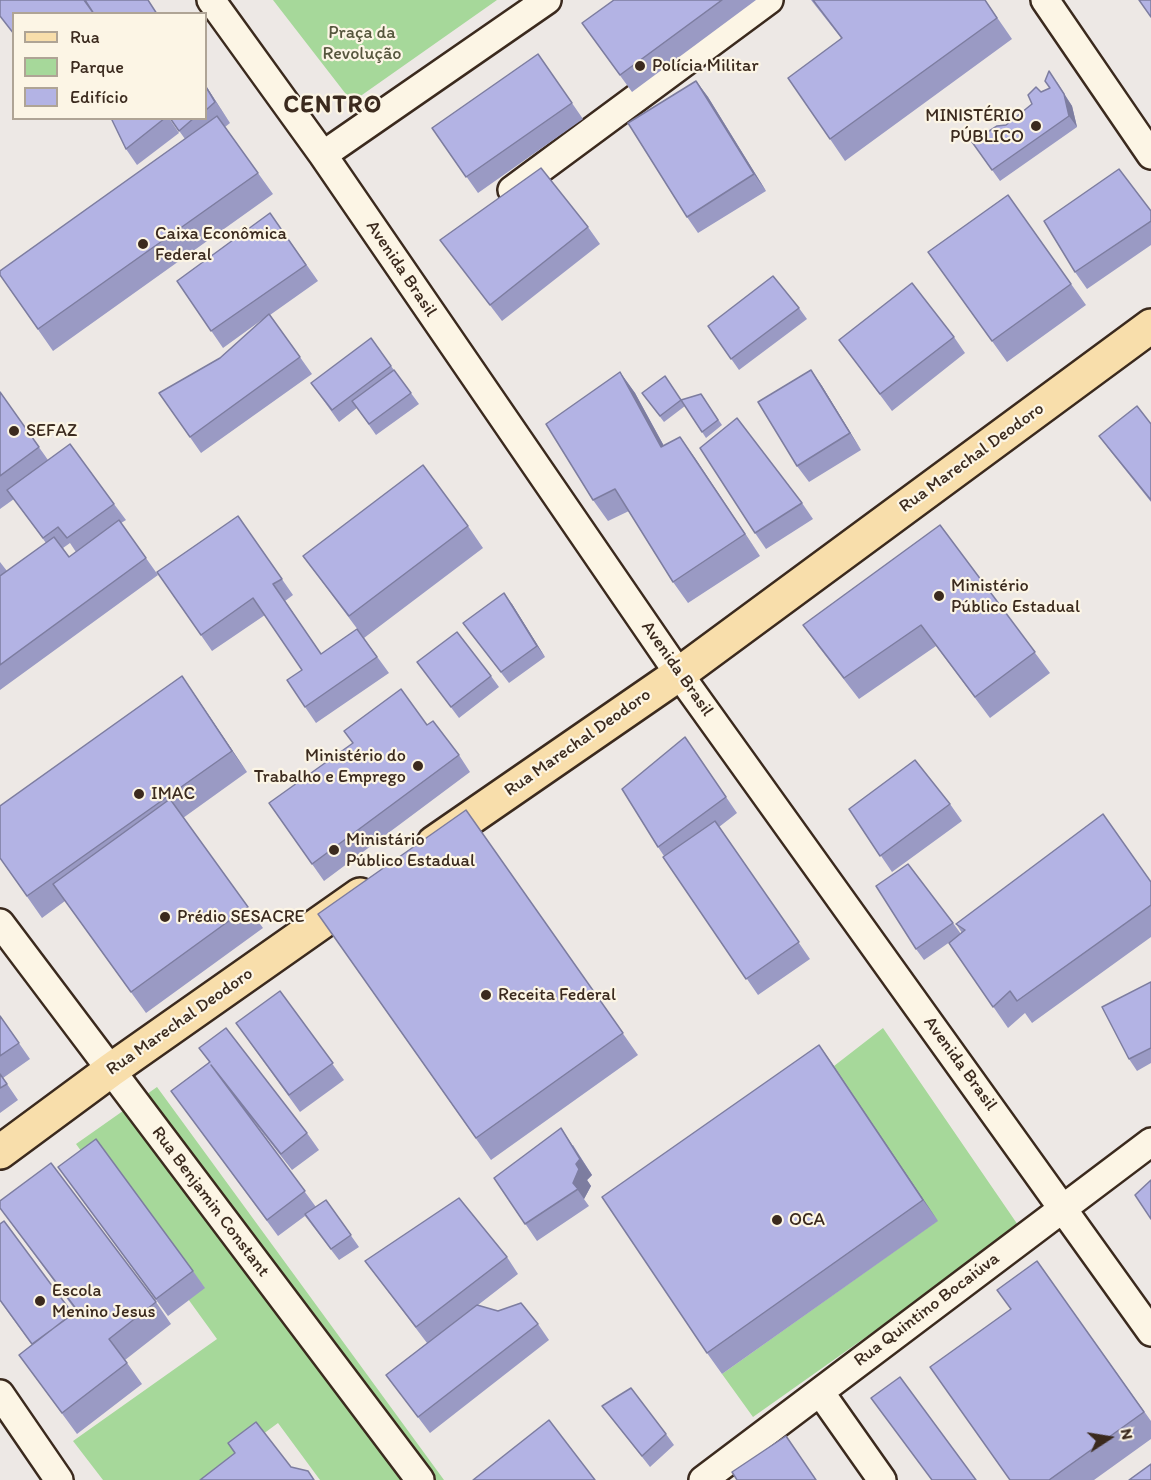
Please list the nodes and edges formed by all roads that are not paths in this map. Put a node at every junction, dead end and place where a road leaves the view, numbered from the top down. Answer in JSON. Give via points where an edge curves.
{"nodes":[{"id":1,"x":211,"y":0,"type":"edge"},
{"id":2,"x":547,"y":0,"type":"edge"},
{"id":3,"x":769,"y":0,"type":"edge"},
{"id":4,"x":1045,"y":0,"type":"edge"},
{"id":5,"x":323,"y":155,"type":"junction"},
{"id":6,"x":1151,"y":155,"type":"edge"},
{"id":7,"x":488,"y":208,"type":"edge"},
{"id":8,"x":1151,"y":326,"type":"edge"},
{"id":9,"x":679,"y":674,"type":"junction"},
{"id":10,"x":413,"y":858,"type":"edge"},
{"id":11,"x":383,"y":879,"type":"edge"},
{"id":12,"x":0,"y":924,"type":"edge"},
{"id":13,"x":111,"y":1070,"type":"junction"},
{"id":14,"x":1151,"y":1142,"type":"edge"},
{"id":15,"x":0,"y":1152,"type":"edge"},
{"id":16,"x":1064,"y":1209,"type":"junction"},
{"id":17,"x":1151,"y":1332,"type":"edge"},
{"id":18,"x":820,"y":1392,"type":"junction"},
{"id":19,"x":0,"y":1394,"type":"edge"},
{"id":20,"x":59,"y":1480,"type":"edge"},
{"id":21,"x":420,"y":1480,"type":"edge"},
{"id":22,"x":703,"y":1480,"type":"edge"},
{"id":23,"x":882,"y":1480,"type":"edge"}],
"edges":[{"from":1,"to":5,"type":"street","name":"Avenida Brasil"},
{"from":2,"to":5,"type":"street"},
{"from":3,"to":7,"type":"street"},
{"from":4,"to":6,"type":"street"},
{"from":5,"to":9,"type":"street","name":"Avenida Brasil"},
{"from":8,"to":9,"type":"main road","name":"Rua Marechal Deodoro"},
{"from":9,"to":10,"type":"main road","name":"Rua Marechal Deodoro"},
{"from":9,"to":16,"type":"street","name":"Avenida Brasil"},
{"from":11,"to":13,"type":"main road","name":"Rua Marechal Deodoro"},
{"from":12,"to":13,"type":"street","name":"Rua Benjamin Constant"},
{"from":13,"to":15,"type":"main road","name":"Rua Marechal Deodoro"},
{"from":13,"to":21,"type":"street","name":"Rua Benjamin Constant"},
{"from":14,"to":16,"type":"street","name":"Rua Quintino Bocaiúva"},
{"from":16,"to":17,"type":"street","name":"Avenida Brasil"},
{"from":16,"to":18,"type":"street","name":"Rua Quintino Bocaiúva"},
{"from":18,"to":22,"type":"street","name":"Rua Quintino Bocaiúva"},
{"from":18,"to":23,"type":"street"},
{"from":19,"to":20,"type":"street"}]}
